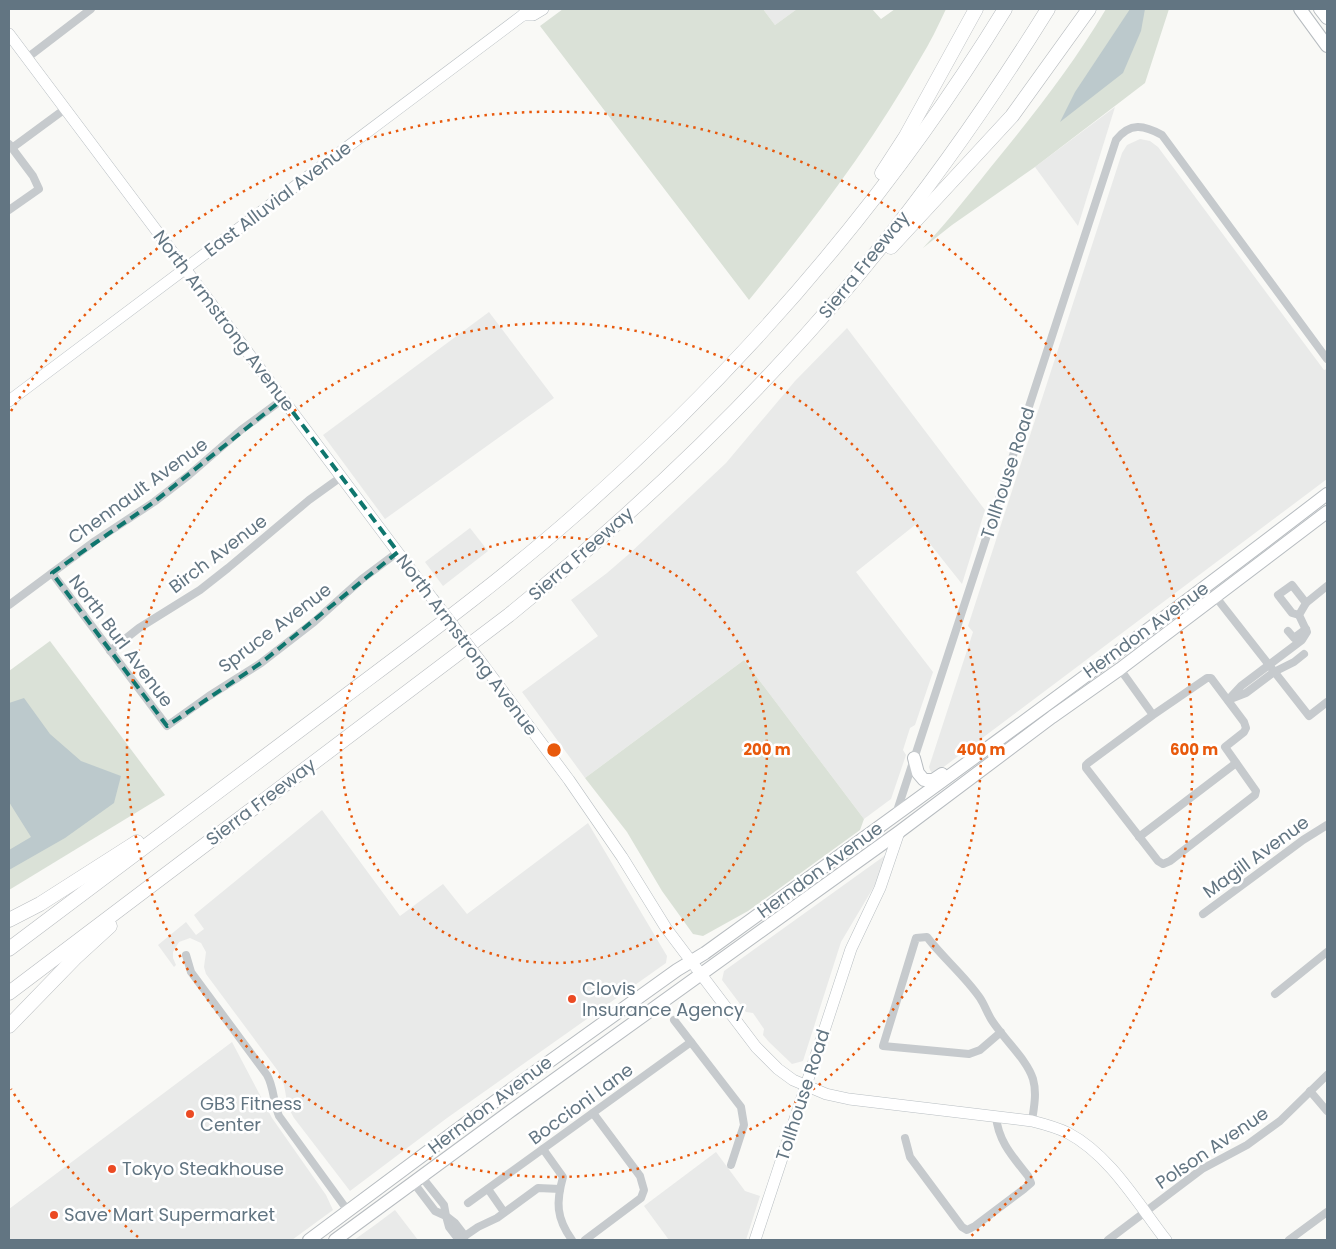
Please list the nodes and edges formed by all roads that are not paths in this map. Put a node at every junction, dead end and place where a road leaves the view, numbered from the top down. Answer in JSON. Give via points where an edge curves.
{"nodes":[{"id":1,"x":91,"y":9,"type":"edge"},
{"id":2,"x":543,"y":9,"type":"edge"},
{"id":3,"x":976,"y":9,"type":"edge"},
{"id":4,"x":1005,"y":9,"type":"edge"},
{"id":5,"x":1048,"y":9,"type":"edge"},
{"id":6,"x":1089,"y":9,"type":"edge"},
{"id":7,"x":1300,"y":9,"type":"edge"},
{"id":8,"x":1320,"y":9,"type":"edge"},
{"id":9,"x":525,"y":12,"type":"edge"},
{"id":10,"x":1327,"y":18,"type":"edge"},
{"id":11,"x":9,"y":34,"type":"edge"},
{"id":12,"x":1327,"y":46,"type":"edge"},
{"id":13,"x":27,"y":58,"type":"junction"},
{"id":14,"x":65,"y":109,"type":"junction"},
{"id":15,"x":10,"y":146,"type":"edge"},
{"id":16,"x":9,"y":210,"type":"edge"},
{"id":17,"x":185,"y":269,"type":"junction"},
{"id":18,"x":849,"y":286,"type":"junction"},
{"id":19,"x":782,"y":309,"type":"junction"},
{"id":20,"x":1327,"y":359,"type":"edge"},
{"id":21,"x":283,"y":399,"type":"junction"},
{"id":22,"x":9,"y":401,"type":"edge"},
{"id":23,"x":341,"y":477,"type":"junction"},
{"id":24,"x":1327,"y":494,"type":"edge"},
{"id":25,"x":1327,"y":512,"type":"edge"},
{"id":26,"x":1291,"y":522,"type":"junction"},
{"id":27,"x":398,"y":552,"type":"junction"},
{"id":28,"x":52,"y":573,"type":"junction"},
{"id":29,"x":1327,"y":586,"type":"edge"},
{"id":30,"x":1205,"y":587,"type":"junction"},
{"id":31,"x":1215,"y":596,"type":"junction"},
{"id":32,"x":1306,"y":603,"type":"junction"},
{"id":33,"x":9,"y":605,"type":"edge"},
{"id":34,"x":1300,"y":615,"type":"junction"},
{"id":35,"x":1306,"y":630,"type":"junction"},
{"id":36,"x":1288,"y":631,"type":"dead end"},
{"id":37,"x":110,"y":651,"type":"junction"},
{"id":38,"x":1304,"y":654,"type":"dead end"},
{"id":39,"x":1271,"y":668,"type":"junction"},
{"id":40,"x":1120,"y":669,"type":"junction"},
{"id":41,"x":1228,"y":700,"type":"junction"},
{"id":42,"x":1327,"y":702,"type":"edge"},
{"id":43,"x":1153,"y":715,"type":"junction"},
{"id":44,"x":167,"y":726,"type":"joint"},
{"id":45,"x":914,"y":758,"type":"junction"},
{"id":46,"x":970,"y":760,"type":"junction"},
{"id":47,"x":1236,"y":763,"type":"junction"},
{"id":48,"x":926,"y":812,"type":"junction"},
{"id":49,"x":895,"y":816,"type":"junction"},
{"id":50,"x":180,"y":820,"type":"junction"},
{"id":51,"x":1327,"y":825,"type":"edge"},
{"id":52,"x":899,"y":832,"type":"junction"},
{"id":53,"x":1140,"y":837,"type":"junction"},
{"id":54,"x":207,"y":843,"type":"junction"},
{"id":55,"x":786,"y":914,"type":"junction"},
{"id":56,"x":1203,"y":914,"type":"dead end"},
{"id":57,"x":9,"y":920,"type":"edge"},
{"id":58,"x":9,"y":949,"type":"edge"},
{"id":59,"x":1327,"y":952,"type":"edge"},
{"id":60,"x":186,"y":955,"type":"dead end"},
{"id":61,"x":691,"y":961,"type":"junction"},
{"id":62,"x":700,"y":974,"type":"junction"},
{"id":63,"x":9,"y":993,"type":"edge"},
{"id":64,"x":1275,"y":994,"type":"dead end"},
{"id":65,"x":674,"y":1020,"type":"dead end"},
{"id":66,"x":9,"y":1026,"type":"edge"},
{"id":67,"x":1001,"y":1032,"type":"junction"},
{"id":68,"x":691,"y":1042,"type":"junction"},
{"id":69,"x":1327,"y":1075,"type":"edge"},
{"id":70,"x":806,"y":1086,"type":"junction"},
{"id":71,"x":1310,"y":1090,"type":"junction"},
{"id":72,"x":506,"y":1093,"type":"junction"},
{"id":73,"x":1327,"y":1111,"type":"edge"},
{"id":74,"x":593,"y":1113,"type":"junction"},
{"id":75,"x":996,"y":1116,"type":"junction"},
{"id":76,"x":1032,"y":1121,"type":"junction"},
{"id":77,"x":906,"y":1138,"type":"dead end"},
{"id":78,"x":544,"y":1149,"type":"junction"},
{"id":79,"x":730,"y":1165,"type":"dead end"},
{"id":80,"x":417,"y":1179,"type":"junction"},
{"id":81,"x":488,"y":1189,"type":"junction"},
{"id":82,"x":560,"y":1189,"type":"junction"},
{"id":83,"x":468,"y":1203,"type":"dead end"},
{"id":84,"x":348,"y":1211,"type":"junction"},
{"id":85,"x":504,"y":1212,"type":"junction"},
{"id":86,"x":1327,"y":1212,"type":"edge"},
{"id":87,"x":1145,"y":1213,"type":"junction"},
{"id":88,"x":462,"y":1238,"type":"edge"},
{"id":89,"x":309,"y":1240,"type":"edge"},
{"id":90,"x":322,"y":1240,"type":"edge"},
{"id":91,"x":336,"y":1240,"type":"edge"},
{"id":92,"x":572,"y":1240,"type":"edge"},
{"id":93,"x":584,"y":1240,"type":"edge"},
{"id":94,"x":755,"y":1240,"type":"edge"},
{"id":95,"x":1108,"y":1240,"type":"edge"},
{"id":96,"x":1166,"y":1240,"type":"edge"},
{"id":97,"x":1289,"y":1240,"type":"edge"}],
"edges":[{"from":1,"to":13,"type":"street"},
{"from":2,"to":9,"type":"street","name":"East Alluvial Avenue","via":[[533,15]]},
{"from":3,"to":19,"type":"highway","via":[[906,136]]},
{"from":4,"to":19,"type":"highway","name":"Sierra Freeway","via":[[900,164]]},
{"from":5,"to":18,"type":"highway","name":"Sierra Freeway","via":[[939,172]]},
{"from":6,"to":18,"type":"highway","via":[[1012,116],[878,261]]},
{"from":7,"to":12,"type":"main road"},
{"from":8,"to":10,"type":"main road"},
{"from":9,"to":17,"type":"street","name":"East Alluvial Avenue"},
{"from":11,"to":13,"type":"street","name":"North Armstrong Avenue"},
{"from":13,"to":14,"type":"street","name":"North Armstrong Avenue"},
{"from":14,"to":15,"type":"street"},
{"from":14,"to":17,"type":"street","name":"North Armstrong Avenue"},
{"from":15,"to":16,"type":"street","via":[[39,189]]},
{"from":17,"to":21,"type":"street","name":"North Armstrong Avenue"},
{"from":17,"to":22,"type":"street","name":"East Alluvial Avenue"},
{"from":18,"to":54,"type":"highway","name":"Sierra Freeway","via":[[728,418],[593,546],[502,620]]},
{"from":19,"to":50,"type":"highway","name":"Sierra Freeway","via":[[680,416],[576,514],[423,637]]},
{"from":20,"to":45,"type":"street","name":"Tollhouse Road","via":[[1162,135],[1149,127],[1134,127],[1122,132],[1116,140]]},
{"from":21,"to":23,"type":"street","name":"North Armstrong Avenue"},
{"from":21,"to":28,"type":"street","name":"Chennault Avenue","via":[[154,502]]},
{"from":23,"to":27,"type":"street","name":"North Armstrong Avenue"},
{"from":23,"to":37,"type":"street","name":"Birch Avenue","via":[[200,590],[139,628]]},
{"from":24,"to":26,"type":"main road","name":"Herndon Avenue"},
{"from":25,"to":31,"type":"main road","name":"Herndon Avenue"},
{"from":26,"to":30,"type":"main road","name":"Herndon Avenue"},
{"from":26,"to":31,"type":"main road","via":[[1262,552],[1217,586]]},
{"from":27,"to":44,"type":"street","name":"Spruce Avenue","via":[[261,663]]},
{"from":27,"to":61,"type":"street","name":"North Armstrong Avenue","bridge":true,"via":[[569,780],[661,921]]},
{"from":28,"to":33,"type":"street","name":"Chennault Avenue"},
{"from":28,"to":37,"type":"street","name":"North Burl Avenue"},
{"from":29,"to":32,"type":"street"},
{"from":30,"to":40,"type":"main road","via":[[1204,596],[1160,629]]},
{"from":30,"to":46,"type":"main road","name":"Herndon Avenue"},
{"from":31,"to":39,"type":"street"},
{"from":31,"to":40,"type":"main road","name":"Herndon Avenue"},
{"from":32,"to":34,"type":"street"},
{"from":32,"to":34,"type":"street","via":[[1292,585],[1278,595],[1292,613]]},
{"from":34,"to":35,"type":"street"},
{"from":35,"to":36,"type":"street","via":[[1294,638]]},
{"from":35,"to":39,"type":"street","via":[[1302,640]]},
{"from":37,"to":44,"type":"street","name":"North Burl Avenue"},
{"from":38,"to":39,"type":"street","via":[[1294,662]]},
{"from":39,"to":41,"type":"street","via":[[1246,693]]},
{"from":39,"to":42,"type":"street","via":[[1309,716]]},
{"from":40,"to":43,"type":"street"},
{"from":40,"to":48,"type":"main road","name":"Herndon Avenue"},
{"from":41,"to":43,"type":"street","via":[[1211,678],[1206,678]]},
{"from":41,"to":47,"type":"street","via":[[1246,728],[1225,747]]},
{"from":43,"to":53,"type":"street","via":[[1086,765]]},
{"from":45,"to":46,"type":"main road","via":[[918,773],[928,781],[959,761]]},
{"from":45,"to":49,"type":"street","name":"Tollhouse Road"},
{"from":46,"to":48,"type":"main road","via":[[966,770],[924,803]]},
{"from":46,"to":49,"type":"main road","name":"Herndon Avenue"},
{"from":47,"to":53,"type":"street"},
{"from":47,"to":53,"type":"street","via":[[1256,792],[1255,796],[1163,864]]},
{"from":48,"to":52,"type":"main road","name":"Herndon Avenue"},
{"from":49,"to":55,"type":"main road","via":[[889,829],[787,902]]},
{"from":49,"to":61,"type":"main road","name":"Herndon Avenue"},
{"from":50,"to":57,"type":"highway","via":[[152,833]]},
{"from":50,"to":58,"type":"highway","name":"Sierra Freeway"},
{"from":51,"to":56,"type":"street","name":"Magill Avenue"},
{"from":52,"to":55,"type":"main road","name":"Herndon Avenue"},
{"from":52,"to":70,"type":"street","name":"Tollhouse Road","via":[[880,888],[850,949]]},
{"from":54,"to":63,"type":"highway","name":"Sierra Freeway"},
{"from":54,"to":66,"type":"highway","via":[[75,958]]},
{"from":55,"to":62,"type":"main road","name":"Herndon Avenue"},
{"from":59,"to":64,"type":"street"},
{"from":60,"to":84,"type":"street","via":[[191,972],[267,1074],[278,1116]]},
{"from":61,"to":62,"type":"street","name":"North Armstrong Avenue"},
{"from":61,"to":72,"type":"main road","name":"Herndon Avenue"},
{"from":62,"to":70,"type":"street","name":"North Armstrong Avenue","via":[[766,1058],[793,1080]]},
{"from":62,"to":80,"type":"main road","name":"Herndon Avenue"},
{"from":65,"to":68,"type":"street"},
{"from":67,"to":67,"type":"street","via":[[981,999],[927,937],[916,938],[883,1046],[969,1054],[980,1050]]},
{"from":67,"to":76,"type":"street","via":[[1032,1076],[1035,1101]]},
{"from":68,"to":74,"type":"street","name":"Boccioni Lane"},
{"from":68,"to":79,"type":"street","via":[[741,1107],[744,1125]]},
{"from":69,"to":71,"type":"street","name":"Polson Avenue"},
{"from":70,"to":75,"type":"street","name":"North Armstrong Avenue","via":[[849,1099]]},
{"from":70,"to":94,"type":"street","name":"Tollhouse Road"},
{"from":71,"to":73,"type":"street"},
{"from":71,"to":87,"type":"street","name":"Polson Avenue","via":[[1280,1120],[1248,1145],[1202,1169]]},
{"from":72,"to":80,"type":"main road","via":[[466,1132],[418,1168],[413,1177]]},
{"from":72,"to":84,"type":"main road","name":"Herndon Avenue"},
{"from":74,"to":78,"type":"street","name":"Boccioni Lane"},
{"from":74,"to":93,"type":"street","via":[[640,1176],[644,1190],[641,1198]]},
{"from":75,"to":76,"type":"street","name":"North Armstrong Avenue"},
{"from":75,"to":77,"type":"street","via":[[1001,1139],[1031,1183],[967,1230],[910,1157]]},
{"from":76,"to":87,"type":"street","name":"North Armstrong Avenue","via":[[1068,1133],[1094,1152]]},
{"from":78,"to":81,"type":"street","name":"Boccioni Lane"},
{"from":78,"to":82,"type":"street","via":[[562,1173]]},
{"from":80,"to":88,"type":"street","via":[[435,1211],[446,1216],[449,1227]]},
{"from":80,"to":91,"type":"main road","name":"Herndon Avenue"},
{"from":81,"to":83,"type":"street","name":"Boccioni Lane"},
{"from":81,"to":85,"type":"street"},
{"from":82,"to":85,"type":"street","via":[[538,1188]]},
{"from":82,"to":92,"type":"street","via":[[561,1223]]},
{"from":84,"to":89,"type":"main road","name":"Herndon Avenue"},
{"from":84,"to":90,"type":"main road","via":[[346,1222]]},
{"from":85,"to":88,"type":"street"},
{"from":86,"to":97,"type":"street"},
{"from":87,"to":95,"type":"street","name":"Polson Avenue"},
{"from":87,"to":96,"type":"street","name":"North Armstrong Avenue"}]}
